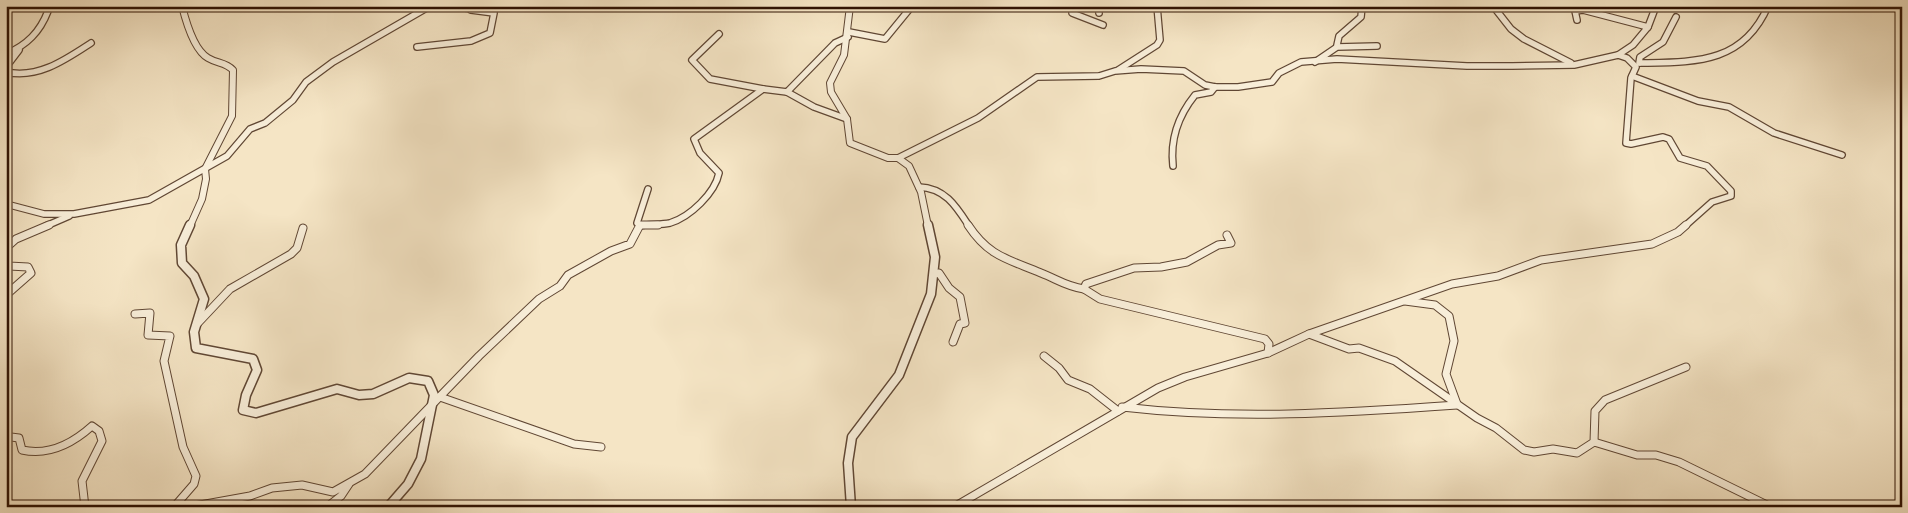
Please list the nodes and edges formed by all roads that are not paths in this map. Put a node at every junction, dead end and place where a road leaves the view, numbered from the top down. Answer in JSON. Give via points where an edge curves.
{"nodes":[{"id":1,"x":45,"y":6,"type":"edge"},
{"id":2,"x":182,"y":6,"type":"edge"},
{"id":3,"x":430,"y":6,"type":"edge"},
{"id":4,"x":448,"y":6,"type":"edge"},
{"id":5,"x":478,"y":6,"type":"edge"},
{"id":6,"x":850,"y":6,"type":"edge"},
{"id":7,"x":912,"y":6,"type":"edge"},
{"id":8,"x":1072,"y":6,"type":"edge"},
{"id":9,"x":1098,"y":6,"type":"edge"},
{"id":10,"x":1157,"y":6,"type":"edge"},
{"id":11,"x":1362,"y":6,"type":"edge"},
{"id":12,"x":1493,"y":6,"type":"edge"},
{"id":13,"x":1656,"y":6,"type":"edge"},
{"id":14,"x":1768,"y":6,"type":"edge"},
{"id":15,"x":471,"y":10,"type":"junction"},
{"id":16,"x":1099,"y":12,"type":"dead end"},
{"id":17,"x":1676,"y":17,"type":"dead end"},
{"id":18,"x":1576,"y":20,"type":"dead end"},
{"id":19,"x":1103,"y":25,"type":"dead end"},
{"id":20,"x":1648,"y":27,"type":"junction"},
{"id":21,"x":718,"y":34,"type":"dead end"},
{"id":22,"x":848,"y":35,"type":"junction"},
{"id":23,"x":92,"y":43,"type":"dead end"},
{"id":24,"x":1337,"y":45,"type":"junction"},
{"id":25,"x":1377,"y":46,"type":"dead end"},
{"id":26,"x":417,"y":48,"type":"dead end"},
{"id":27,"x":20,"y":49,"type":"junction"},
{"id":28,"x":6,"y":54,"type":"edge"},
{"id":29,"x":1618,"y":55,"type":"junction"},
{"id":30,"x":1315,"y":62,"type":"junction"},
{"id":31,"x":1632,"y":62,"type":"junction"},
{"id":32,"x":1640,"y":63,"type":"junction"},
{"id":33,"x":1574,"y":65,"type":"junction"},
{"id":34,"x":6,"y":67,"type":"edge"},
{"id":35,"x":1115,"y":71,"type":"junction"},
{"id":36,"x":6,"y":72,"type":"edge"},
{"id":37,"x":1632,"y":76,"type":"junction"},
{"id":38,"x":1215,"y":87,"type":"junction"},
{"id":39,"x":763,"y":89,"type":"junction"},
{"id":40,"x":787,"y":92,"type":"junction"},
{"id":41,"x":847,"y":119,"type":"junction"},
{"id":42,"x":1842,"y":155,"type":"dead end"},
{"id":43,"x":898,"y":158,"type":"junction"},
{"id":44,"x":1173,"y":166,"type":"dead end"},
{"id":45,"x":204,"y":168,"type":"junction"},
{"id":46,"x":919,"y":187,"type":"junction"},
{"id":47,"x":648,"y":190,"type":"dead end"},
{"id":48,"x":6,"y":204,"type":"edge"},
{"id":49,"x":74,"y":214,"type":"junction"},
{"id":50,"x":640,"y":225,"type":"junction"},
{"id":51,"x":303,"y":228,"type":"dead end"},
{"id":52,"x":1227,"y":236,"type":"dead end"},
{"id":53,"x":6,"y":248,"type":"edge"},
{"id":54,"x":6,"y":261,"type":"edge"},
{"id":55,"x":934,"y":274,"type":"junction"},
{"id":56,"x":1084,"y":289,"type":"junction"},
{"id":57,"x":6,"y":295,"type":"edge"},
{"id":58,"x":1404,"y":300,"type":"junction"},
{"id":59,"x":135,"y":314,"type":"dead end"},
{"id":60,"x":197,"y":324,"type":"junction"},
{"id":61,"x":1308,"y":334,"type":"junction"},
{"id":62,"x":952,"y":342,"type":"dead end"},
{"id":63,"x":1268,"y":353,"type":"junction"},
{"id":64,"x":1044,"y":356,"type":"dead end"},
{"id":65,"x":1686,"y":367,"type":"dead end"},
{"id":66,"x":440,"y":397,"type":"junction"},
{"id":67,"x":432,"y":404,"type":"junction"},
{"id":68,"x":1457,"y":405,"type":"junction"},
{"id":69,"x":1120,"y":409,"type":"junction"},
{"id":70,"x":6,"y":440,"type":"edge"},
{"id":71,"x":1594,"y":442,"type":"junction"},
{"id":72,"x":601,"y":447,"type":"dead end"},
{"id":73,"x":350,"y":482,"type":"junction"},
{"id":74,"x":86,"y":507,"type":"edge"},
{"id":75,"x":175,"y":507,"type":"edge"},
{"id":76,"x":189,"y":507,"type":"edge"},
{"id":77,"x":327,"y":507,"type":"edge"},
{"id":78,"x":388,"y":507,"type":"edge"},
{"id":79,"x":851,"y":507,"type":"edge"},
{"id":80,"x":954,"y":507,"type":"edge"},
{"id":81,"x":1771,"y":507,"type":"edge"}],
"edges":[{"from":1,"to":27,"type":"street","via":[[48,11],[43,26]]},
{"from":2,"to":45,"type":"street","via":[[200,53],[233,70],[232,116]]},
{"from":3,"to":45,"type":"street","via":[[333,62],[306,82],[293,100],[265,123],[250,129],[227,156]]},
{"from":4,"to":15,"type":"street"},
{"from":5,"to":15,"type":"street"},
{"from":6,"to":22,"type":"street"},
{"from":7,"to":22,"type":"street","via":[[885,39]]},
{"from":8,"to":19,"type":"street","via":[[1072,13],[1076,16]]},
{"from":9,"to":16,"type":"street"},
{"from":10,"to":35,"type":"street","via":[[1155,13],[1162,39]]},
{"from":11,"to":24,"type":"street","via":[[1361,17],[1339,36]]},
{"from":12,"to":33,"type":"street","via":[[1511,29],[1524,39]]},
{"from":13,"to":20,"type":"street"},
{"from":14,"to":32,"type":"street","via":[[1760,25],[1745,43],[1733,49],[1704,60]]},
{"from":15,"to":26,"type":"street","via":[[494,13],[490,34],[476,42],[429,44]]},
{"from":17,"to":32,"type":"street","via":[[1660,48],[1640,57]]},
{"from":18,"to":20,"type":"street","via":[[1575,11],[1583,10]]},
{"from":20,"to":29,"type":"street","via":[[1633,45]]},
{"from":21,"to":39,"type":"street","via":[[692,60],[710,79]]},
{"from":22,"to":40,"type":"street","via":[[835,43]]},
{"from":22,"to":41,"type":"street","via":[[843,64],[830,83],[831,92]]},
{"from":23,"to":36,"type":"street","via":[[43,69],[16,74]]},
{"from":24,"to":25,"type":"street"},
{"from":24,"to":30,"type":"street"},
{"from":27,"to":28,"type":"street"},
{"from":27,"to":34,"type":"street"},
{"from":29,"to":31,"type":"street"},
{"from":29,"to":33,"type":"street"},
{"from":30,"to":33,"type":"street","via":[[1336,59],[1467,66]]},
{"from":30,"to":38,"type":"street","via":[[1301,62],[1279,73],[1272,82],[1261,85]]},
{"from":31,"to":32,"type":"street"},
{"from":31,"to":37,"type":"street","via":[[1636,67]]},
{"from":35,"to":38,"type":"street","via":[[1184,71],[1204,85]]},
{"from":35,"to":43,"type":"street","via":[[1099,76],[1028,80],[1005,102],[954,133]]},
{"from":37,"to":42,"type":"street","via":[[1698,101],[1729,107],[1774,133]]},
{"from":37,"to":58,"type":"street","via":[[1626,143],[1663,137],[1670,139],[1680,158],[1707,166],[1731,191],[1731,196],[1712,202],[1678,232],[1652,244],[1541,260],[1498,276],[1452,284]]},
{"from":38,"to":44,"type":"street","via":[[1211,92],[1195,95],[1176,126],[1170,151]]},
{"from":39,"to":40,"type":"street"},
{"from":39,"to":50,"type":"street","via":[[694,139],[700,153],[719,173],[717,184],[710,193],[675,221]]},
{"from":40,"to":41,"type":"street","via":[[814,107]]},
{"from":41,"to":43,"type":"street","via":[[850,143],[888,158]]},
{"from":43,"to":46,"type":"street","via":[[910,166]]},
{"from":45,"to":49,"type":"street","via":[[149,200]]},
{"from":45,"to":60,"type":"street","via":[[206,179],[202,199],[181,245],[182,263],[197,281],[204,298]]},
{"from":46,"to":55,"type":"street","via":[[935,257]]},
{"from":46,"to":56,"type":"street","via":[[931,186],[953,203],[986,248],[997,256],[1062,285]]},
{"from":47,"to":50,"type":"street","via":[[638,215],[637,223]]},
{"from":48,"to":49,"type":"street","via":[[44,214]]},
{"from":49,"to":53,"type":"street","via":[[16,239]]},
{"from":50,"to":66,"type":"street","via":[[630,244],[568,275],[560,286],[539,299]]},
{"from":51,"to":60,"type":"street","via":[[297,248],[291,254],[230,289]]},
{"from":52,"to":56,"type":"street","via":[[1231,243],[1218,245],[1195,259],[1162,267],[1134,268],[1086,284]]},
{"from":54,"to":57,"type":"street","via":[[9,266],[28,267],[31,274]]},
{"from":55,"to":62,"type":"street","via":[[944,277],[948,288],[960,297],[963,306],[965,323],[960,324]]},
{"from":55,"to":79,"type":"street","via":[[931,294],[899,375],[849,445],[847,464]]},
{"from":56,"to":63,"type":"street","via":[[1100,299],[1265,339],[1269,344]]},
{"from":58,"to":61,"type":"street"},
{"from":58,"to":68,"type":"street","via":[[1435,305],[1445,311],[1452,325],[1452,362],[1446,374]]},
{"from":59,"to":75,"type":"street","via":[[150,313],[148,335],[170,336],[164,360],[182,447],[196,476],[194,484]]},
{"from":60,"to":67,"type":"street","via":[[194,332],[196,348],[253,359],[257,370],[243,401],[243,410],[256,413],[337,389],[359,395],[373,394],[409,378],[428,381],[434,395]]},
{"from":61,"to":63,"type":"street"},
{"from":61,"to":68,"type":"street","via":[[1349,350],[1359,348],[1395,361]]},
{"from":63,"to":69,"type":"street","via":[[1185,377]]},
{"from":64,"to":69,"type":"street","via":[[1068,380],[1090,389]]},
{"from":65,"to":71,"type":"street","via":[[1605,400],[1595,411]]},
{"from":66,"to":67,"type":"street"},
{"from":66,"to":72,"type":"street","via":[[574,444]]},
{"from":67,"to":73,"type":"street","via":[[365,474]]},
{"from":67,"to":78,"type":"street","via":[[421,459],[408,484]]},
{"from":68,"to":69,"type":"street","via":[[1219,416]]},
{"from":68,"to":71,"type":"street","via":[[1496,428],[1524,450],[1553,449],[1577,453]]},
{"from":69,"to":80,"type":"street"},
{"from":70,"to":74,"type":"street","via":[[19,438],[22,450],[36,453],[75,441],[92,426],[99,431],[102,441],[82,481]]},
{"from":71,"to":81,"type":"street","via":[[1637,456],[1656,455],[1679,462]]},
{"from":73,"to":76,"type":"street","via":[[333,492],[302,484]]},
{"from":73,"to":77,"type":"street"}]}
